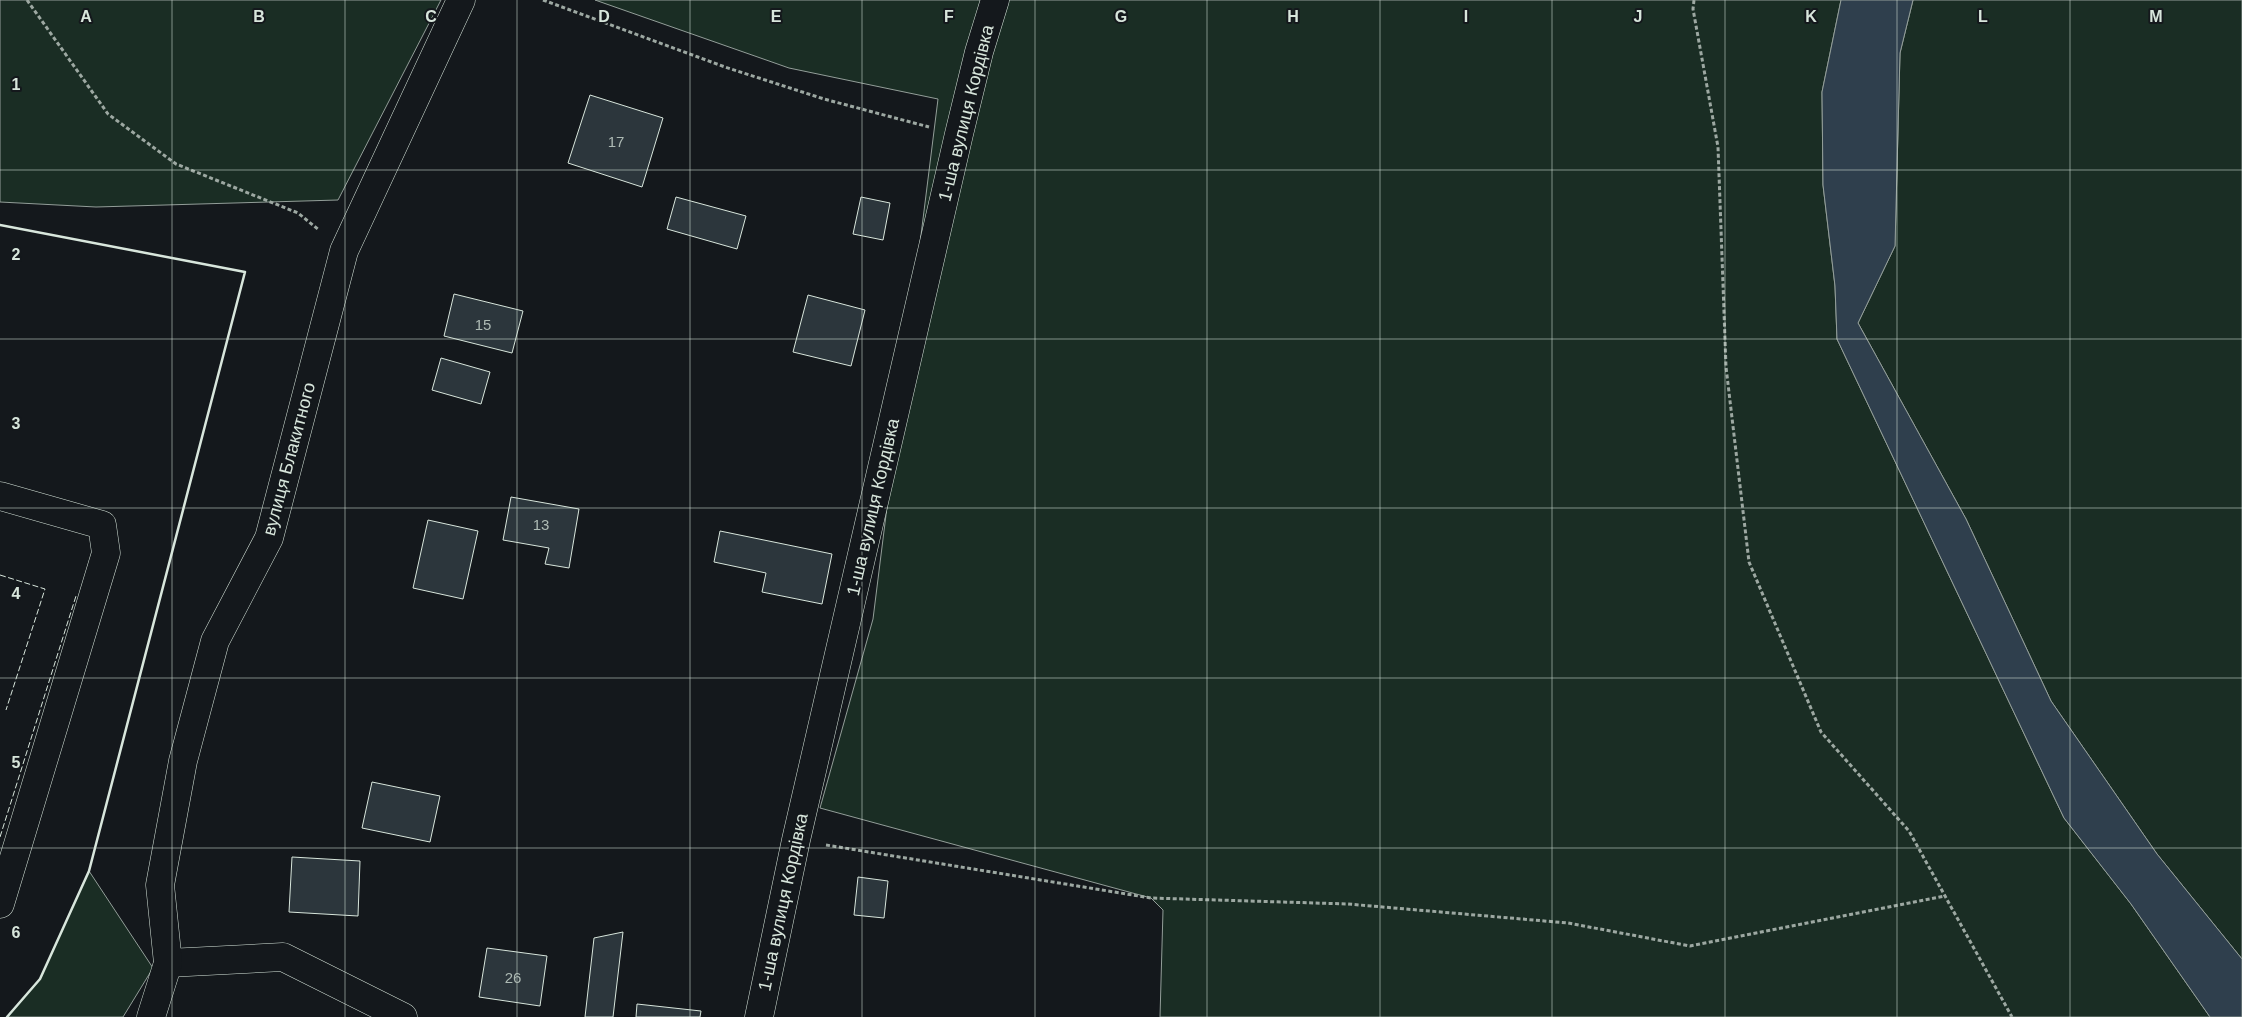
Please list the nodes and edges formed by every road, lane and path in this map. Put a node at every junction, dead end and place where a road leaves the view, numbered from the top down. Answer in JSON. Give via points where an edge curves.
{"nodes":[{"id":1,"x":27,"y":0,"type":"edge"},
{"id":2,"x":461,"y":0,"type":"edge"},
{"id":3,"x":543,"y":0,"type":"edge"},
{"id":4,"x":995,"y":0,"type":"edge"},
{"id":5,"x":1694,"y":0,"type":"edge"},
{"id":6,"x":959,"y":134,"type":"junction"},
{"id":7,"x":344,"y":251,"type":"junction"},
{"id":8,"x":0,"y":496,"type":"edge"},
{"id":9,"x":796,"y":840,"type":"junction"},
{"id":10,"x":1945,"y":896,"type":"junction"},
{"id":11,"x":0,"y":904,"type":"edge"},
{"id":12,"x":168,"y":963,"type":"junction"},
{"id":13,"x":151,"y":1017,"type":"edge"},
{"id":14,"x":403,"y":1017,"type":"edge"},
{"id":15,"x":759,"y":1017,"type":"edge"},
{"id":16,"x":2012,"y":1017,"type":"edge"}],
"edges":[{"from":1,"to":7,"type":"path","via":[[108,114],[176,164],[298,213]]},
{"from":2,"to":7,"type":"street","name":"вулиця Блакитного"},
{"from":3,"to":6,"type":"path","via":[[725,67],[806,93]]},
{"from":4,"to":6,"type":"street","name":"1-ша вулиця Кордівка"},
{"from":5,"to":10,"type":"path","via":[[1692,9],[1718,147],[1726,367],[1750,562],[1821,732],[1909,831]]},
{"from":6,"to":9,"type":"street","name":"1-ша вулиця Кордівка"},
{"from":7,"to":12,"type":"street","name":"вулиця Блакитного","via":[[269,538],[215,641],[183,761],[160,885]]},
{"from":8,"to":11,"type":"street","via":[[102,525],[106,553]]},
{"from":9,"to":10,"type":"path","via":[[1151,898],[1348,904],[1549,922],[1690,946]]},
{"from":9,"to":15,"type":"street","name":"1-ша вулиця Кордівка"},
{"from":10,"to":16,"type":"path"},
{"from":12,"to":13,"type":"street","name":"вулиця Блакитного"},
{"from":12,"to":14,"type":"street","via":[[283,957]]}]}
